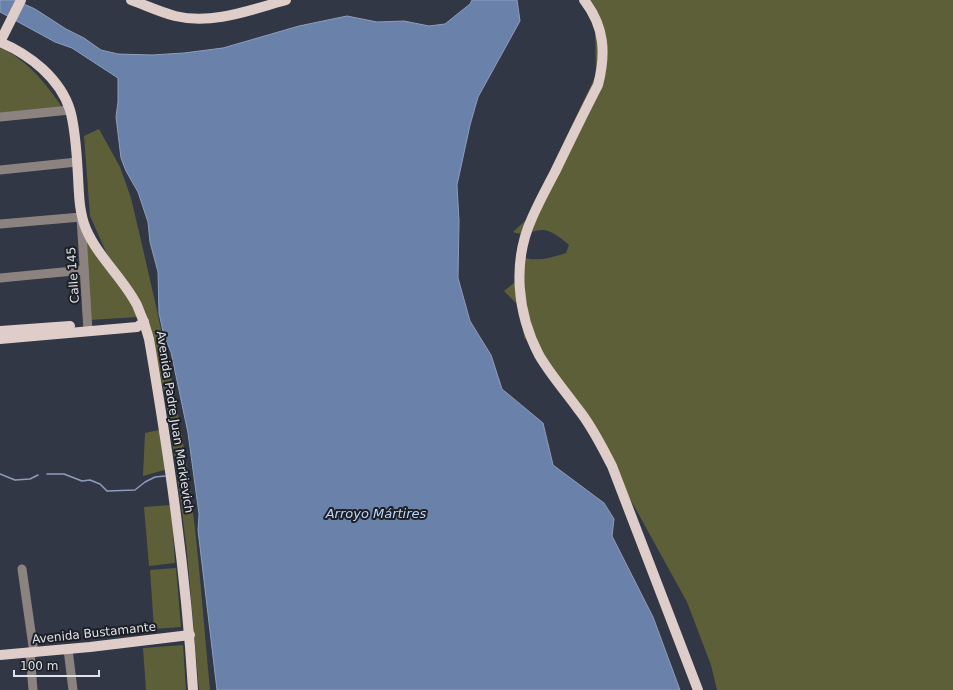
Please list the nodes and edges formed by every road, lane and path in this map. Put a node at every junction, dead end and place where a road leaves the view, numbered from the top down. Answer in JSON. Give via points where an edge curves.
{"nodes":[{"id":1,"x":21,"y":0,"type":"edge"},
{"id":2,"x":131,"y":0,"type":"edge"},
{"id":3,"x":286,"y":0,"type":"edge"},
{"id":4,"x":584,"y":0,"type":"edge"},
{"id":5,"x":0,"y":42,"type":"edge"},
{"id":6,"x":70,"y":110,"type":"junction"},
{"id":7,"x":0,"y":117,"type":"edge"},
{"id":8,"x":77,"y":162,"type":"junction"},
{"id":9,"x":0,"y":170,"type":"edge"},
{"id":10,"x":81,"y":217,"type":"junction"},
{"id":11,"x":0,"y":224,"type":"edge"},
{"id":12,"x":84,"y":270,"type":"junction"},
{"id":13,"x":0,"y":278,"type":"edge"},
{"id":14,"x":144,"y":322,"type":"junction"},
{"id":15,"x":88,"y":327,"type":"junction"},
{"id":16,"x":0,"y":331,"type":"edge"},
{"id":17,"x":0,"y":339,"type":"edge"},
{"id":18,"x":22,"y":569,"type":"dead end"},
{"id":19,"x":190,"y":635,"type":"junction"},
{"id":20,"x":68,"y":649,"type":"junction"},
{"id":21,"x":32,"y":653,"type":"junction"},
{"id":22,"x":0,"y":655,"type":"edge"},
{"id":23,"x":33,"y":690,"type":"edge"},
{"id":24,"x":73,"y":690,"type":"edge"},
{"id":25,"x":194,"y":690,"type":"edge"},
{"id":26,"x":698,"y":690,"type":"edge"}],
"edges":[{"from":1,"to":5,"type":"main road"},
{"from":2,"to":3,"type":"main road","via":[[174,16],[192,19],[220,18]]},
{"from":4,"to":26,"type":"main road","via":[[594,15],[603,43],[602,70],[598,85],[529,225],[521,257],[519,279],[522,309],[529,334],[540,356],[580,410],[612,466]]},
{"from":5,"to":6,"type":"main road","name":"Avenida Padre Juan Markievich","via":[[16,48],[44,71],[64,96]]},
{"from":6,"to":7,"type":"street"},
{"from":6,"to":8,"type":"main road","name":"Avenida Padre Juan Markievich"},
{"from":8,"to":9,"type":"street"},
{"from":8,"to":10,"type":"main road","name":"Avenida Padre Juan Markievich"},
{"from":10,"to":11,"type":"street"},
{"from":10,"to":12,"type":"street","name":"Calle 145"},
{"from":10,"to":14,"type":"main road","name":"Avenida Padre Juan Markievich","via":[[89,237],[136,304]]},
{"from":12,"to":13,"type":"street"},
{"from":12,"to":15,"type":"street","name":"Calle 145"},
{"from":14,"to":15,"type":"main road","via":[[136,320]]},
{"from":14,"to":19,"type":"main road","name":"Avenida Padre Juan Markievich","via":[[174,490]]},
{"from":15,"to":16,"type":"main road"},
{"from":15,"to":17,"type":"main road"},
{"from":18,"to":21,"type":"street"},
{"from":19,"to":20,"type":"main road","name":"Avenida Bustamante"},
{"from":19,"to":25,"type":"main road","name":"Avenida Padre Juan Markievich"},
{"from":20,"to":21,"type":"main road","name":"Avenida Bustamante"},
{"from":20,"to":24,"type":"street"},
{"from":21,"to":22,"type":"main road","name":"Avenida Bustamante"},
{"from":21,"to":23,"type":"street"}]}
